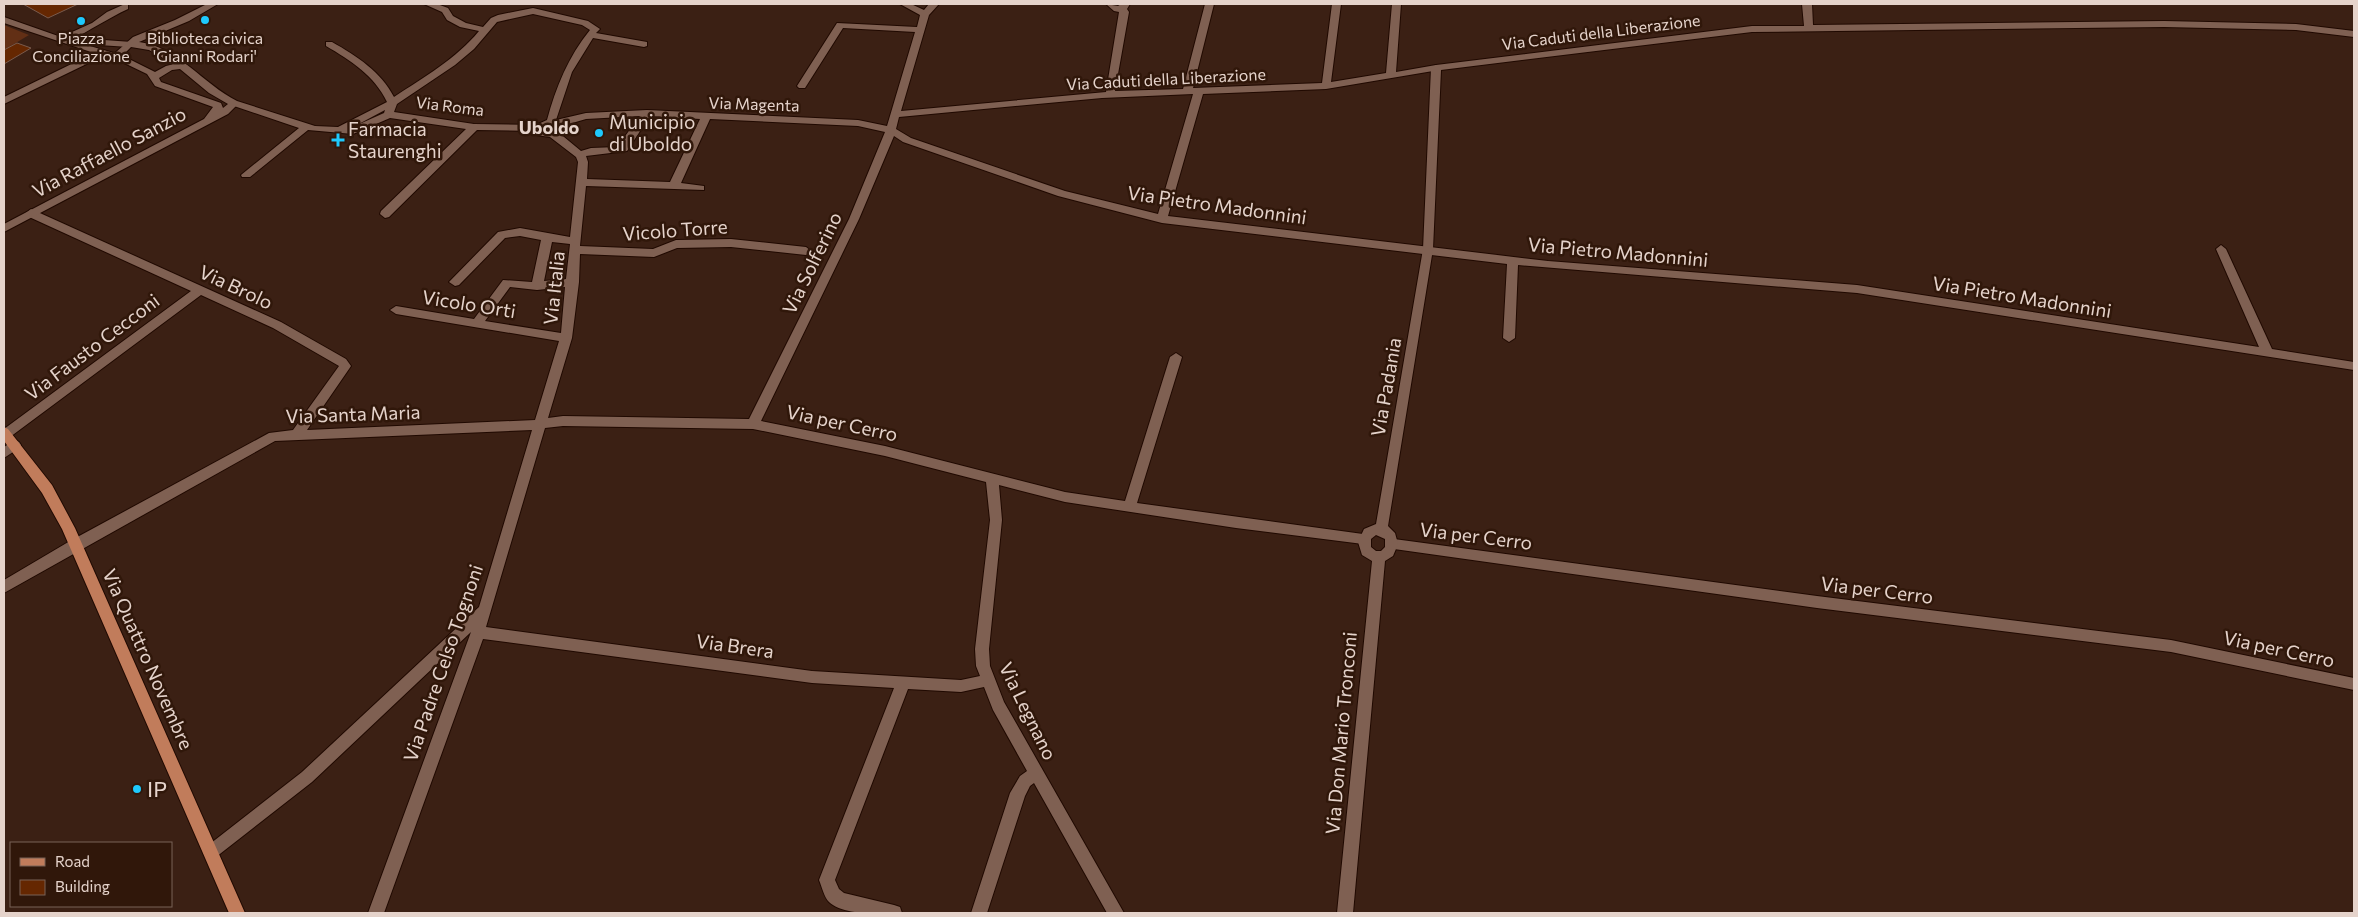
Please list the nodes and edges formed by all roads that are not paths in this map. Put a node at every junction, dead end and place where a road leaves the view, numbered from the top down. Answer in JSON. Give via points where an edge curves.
{"nodes":[{"id":1,"x":213,"y":4,"type":"edge"},
{"id":2,"x":429,"y":4,"type":"edge"},
{"id":3,"x":534,"y":4,"type":"edge"},
{"id":4,"x":904,"y":4,"type":"edge"},
{"id":5,"x":934,"y":4,"type":"edge"},
{"id":6,"x":1110,"y":4,"type":"edge"},
{"id":7,"x":1208,"y":4,"type":"edge"},
{"id":8,"x":1336,"y":4,"type":"edge"},
{"id":9,"x":1397,"y":4,"type":"edge"},
{"id":10,"x":1807,"y":4,"type":"edge"},
{"id":11,"x":1123,"y":6,"type":"edge"},
{"id":12,"x":125,"y":7,"type":"dead end"},
{"id":13,"x":524,"y":11,"type":"junction"},
{"id":14,"x":926,"y":14,"type":"junction"},
{"id":15,"x":4,"y":20,"type":"edge"},
{"id":16,"x":1809,"y":27,"type":"junction"},
{"id":17,"x":485,"y":30,"type":"junction"},
{"id":18,"x":921,"y":30,"type":"junction"},
{"id":19,"x":156,"y":32,"type":"junction"},
{"id":20,"x":144,"y":34,"type":"junction"},
{"id":21,"x":2354,"y":34,"type":"edge"},
{"id":22,"x":590,"y":35,"type":"junction"},
{"id":23,"x":64,"y":41,"type":"junction"},
{"id":24,"x":90,"y":41,"type":"junction"},
{"id":25,"x":129,"y":44,"type":"junction"},
{"id":26,"x":329,"y":44,"type":"dead end"},
{"id":27,"x":644,"y":44,"type":"dead end"},
{"id":28,"x":153,"y":46,"type":"junction"},
{"id":29,"x":102,"y":54,"type":"junction"},
{"id":30,"x":121,"y":58,"type":"junction"},
{"id":31,"x":1436,"y":68,"type":"junction"},
{"id":32,"x":183,"y":74,"type":"junction"},
{"id":33,"x":1391,"y":74,"type":"junction"},
{"id":34,"x":153,"y":78,"type":"junction"},
{"id":35,"x":162,"y":85,"type":"junction"},
{"id":36,"x":802,"y":86,"type":"dead end"},
{"id":37,"x":1326,"y":86,"type":"junction"},
{"id":38,"x":1187,"y":92,"type":"junction"},
{"id":39,"x":1199,"y":92,"type":"junction"},
{"id":40,"x":1110,"y":95,"type":"junction"},
{"id":41,"x":4,"y":101,"type":"edge"},
{"id":42,"x":214,"y":102,"type":"junction"},
{"id":43,"x":234,"y":103,"type":"junction"},
{"id":44,"x":392,"y":104,"type":"junction"},
{"id":45,"x":646,"y":113,"type":"junction"},
{"id":46,"x":897,"y":114,"type":"junction"},
{"id":47,"x":388,"y":115,"type":"junction"},
{"id":48,"x":706,"y":117,"type":"junction"},
{"id":49,"x":204,"y":121,"type":"junction"},
{"id":50,"x":553,"y":126,"type":"junction"},
{"id":51,"x":306,"y":127,"type":"junction"},
{"id":52,"x":474,"y":127,"type":"junction"},
{"id":53,"x":538,"y":128,"type":"joint"},
{"id":54,"x":340,"y":130,"type":"junction"},
{"id":55,"x":891,"y":130,"type":"junction"},
{"id":56,"x":580,"y":154,"type":"junction"},
{"id":57,"x":246,"y":175,"type":"dead end"},
{"id":58,"x":582,"y":182,"type":"junction"},
{"id":59,"x":674,"y":186,"type":"junction"},
{"id":60,"x":700,"y":188,"type":"dead end"},
{"id":61,"x":31,"y":213,"type":"junction"},
{"id":62,"x":385,"y":214,"type":"dead end"},
{"id":63,"x":1162,"y":219,"type":"junction"},
{"id":64,"x":4,"y":228,"type":"edge"},
{"id":65,"x":547,"y":238,"type":"junction"},
{"id":66,"x":576,"y":246,"type":"junction"},
{"id":67,"x":1428,"y":249,"type":"junction"},
{"id":68,"x":2221,"y":249,"type":"dead end"},
{"id":69,"x":806,"y":251,"type":"dead end"},
{"id":70,"x":1512,"y":261,"type":"junction"},
{"id":71,"x":455,"y":282,"type":"dead end"},
{"id":72,"x":573,"y":282,"type":"junction"},
{"id":73,"x":537,"y":286,"type":"junction"},
{"id":74,"x":200,"y":290,"type":"junction"},
{"id":75,"x":396,"y":310,"type":"dead end"},
{"id":76,"x":477,"y":323,"type":"junction"},
{"id":77,"x":566,"y":338,"type":"junction"},
{"id":78,"x":1509,"y":338,"type":"dead end"},
{"id":79,"x":2268,"y":353,"type":"junction"},
{"id":80,"x":1176,"y":357,"type":"dead end"},
{"id":81,"x":2354,"y":366,"type":"edge"},
{"id":82,"x":541,"y":424,"type":"junction"},
{"id":83,"x":753,"y":424,"type":"junction"},
{"id":84,"x":297,"y":434,"type":"junction"},
{"id":85,"x":7,"y":441,"type":"edge"},
{"id":86,"x":992,"y":477,"type":"junction"},
{"id":87,"x":1130,"y":506,"type":"junction"},
{"id":88,"x":1381,"y":530,"type":"junction"},
{"id":89,"x":1363,"y":540,"type":"junction"},
{"id":90,"x":75,"y":544,"type":"junction"},
{"id":91,"x":1394,"y":544,"type":"junction"},
{"id":92,"x":1379,"y":556,"type":"junction"},
{"id":93,"x":4,"y":587,"type":"edge"},
{"id":94,"x":484,"y":611,"type":"junction"},
{"id":95,"x":478,"y":632,"type":"junction"},
{"id":96,"x":987,"y":679,"type":"junction"},
{"id":97,"x":904,"y":684,"type":"junction"},
{"id":98,"x":2354,"y":684,"type":"edge"},
{"id":99,"x":1036,"y":774,"type":"junction"},
{"id":100,"x":211,"y":852,"type":"junction"},
{"id":101,"x":237,"y":913,"type":"edge"},
{"id":102,"x":376,"y":913,"type":"edge"},
{"id":103,"x":894,"y":913,"type":"edge"},
{"id":104,"x":979,"y":913,"type":"edge"},
{"id":105,"x":1116,"y":913,"type":"edge"},
{"id":106,"x":1345,"y":913,"type":"edge"}],
"edges":[{"from":1,"to":19,"type":"street"},
{"from":2,"to":17,"type":"street","via":[[445,10],[450,18],[463,25]]},
{"from":3,"to":13,"type":"street"},
{"from":4,"to":14,"type":"street"},
{"from":5,"to":14,"type":"street"},
{"from":6,"to":11,"type":"street","via":[[1113,8]]},
{"from":7,"to":38,"type":"street"},
{"from":8,"to":37,"type":"street"},
{"from":9,"to":33,"type":"street"},
{"from":10,"to":16,"type":"street"},
{"from":11,"to":40,"type":"street"},
{"from":12,"to":23,"type":"street"},
{"from":13,"to":17,"type":"street","via":[[498,18]]},
{"from":13,"to":22,"type":"street","via":[[585,23],[595,29]]},
{"from":14,"to":18,"type":"street","name":"Via Solferino"},
{"from":15,"to":23,"type":"street"},
{"from":16,"to":21,"type":"street","name":"Via Caduti della Liberazione","via":[[2164,24],[2296,27]]},
{"from":16,"to":31,"type":"street","name":"Via Caduti della Liberazione","via":[[1752,29]]},
{"from":17,"to":44,"type":"street","via":[[452,63]]},
{"from":18,"to":36,"type":"street","via":[[840,25]]},
{"from":18,"to":46,"type":"street","name":"Via Solferino"},
{"from":19,"to":20,"type":"street"},
{"from":19,"to":28,"type":"street","via":[[150,40]]},
{"from":20,"to":24,"type":"street"},
{"from":20,"to":25,"type":"street"},
{"from":22,"to":27,"type":"street"},
{"from":22,"to":50,"type":"street","via":[[577,51],[566,75]]},
{"from":23,"to":24,"type":"street"},
{"from":23,"to":29,"type":"street"},
{"from":24,"to":25,"type":"street"},
{"from":25,"to":28,"type":"street"},
{"from":25,"to":30,"type":"street","via":[[120,53]]},
{"from":26,"to":44,"type":"street","via":[[373,76]]},
{"from":28,"to":32,"type":"street"},
{"from":29,"to":30,"type":"street"},
{"from":29,"to":41,"type":"street"},
{"from":30,"to":34,"type":"street","via":[[150,72]]},
{"from":31,"to":33,"type":"street","name":"Via Caduti della Liberazione"},
{"from":31,"to":67,"type":"street","name":"Via Padania"},
{"from":32,"to":34,"type":"street","via":[[165,69]]},
{"from":32,"to":35,"type":"street"},
{"from":32,"to":43,"type":"street"},
{"from":33,"to":37,"type":"street","name":"Via Caduti della Liberazione"},
{"from":34,"to":35,"type":"street"},
{"from":35,"to":42,"type":"street"},
{"from":37,"to":39,"type":"street","name":"Via Caduti della Liberazione"},
{"from":38,"to":39,"type":"street","name":"Via Caduti della Liberazione"},
{"from":38,"to":40,"type":"street","name":"Via Caduti della Liberazione"},
{"from":39,"to":63,"type":"street"},
{"from":40,"to":46,"type":"street","name":"Via Caduti della Liberazione"},
{"from":42,"to":43,"type":"street"},
{"from":42,"to":49,"type":"street","via":[[219,107]]},
{"from":43,"to":49,"type":"street","name":"Via Raffaello Sanzio","via":[[225,112]]},
{"from":43,"to":51,"type":"street"},
{"from":44,"to":47,"type":"street"},
{"from":44,"to":54,"type":"street"},
{"from":45,"to":48,"type":"street","name":"Via Magenta"},
{"from":45,"to":50,"type":"street","name":"Via Magenta","via":[[586,116]]},
{"from":45,"to":56,"type":"street","via":[[623,149],[591,149]]},
{"from":46,"to":55,"type":"street","name":"Via Solferino"},
{"from":47,"to":52,"type":"street","name":"Via Roma"},
{"from":47,"to":54,"type":"street","via":[[358,130]]},
{"from":48,"to":55,"type":"street","name":"Via Magenta","via":[[858,123]]},
{"from":48,"to":59,"type":"street"},
{"from":49,"to":61,"type":"street","name":"Via Raffaello Sanzio"},
{"from":50,"to":53,"type":"street","name":"Via Magenta","via":[[542,124]]},
{"from":50,"to":56,"type":"street"},
{"from":51,"to":54,"type":"street"},
{"from":51,"to":57,"type":"street"},
{"from":52,"to":53,"type":"street","name":"Via Roma"},
{"from":52,"to":62,"type":"street"},
{"from":55,"to":63,"type":"street","name":"Via Pietro Madonnini","via":[[908,140],[1005,175]]},
{"from":55,"to":83,"type":"street","name":"Via Solferino","via":[[854,219]]},
{"from":56,"to":58,"type":"street","name":"Via Italia"},
{"from":58,"to":59,"type":"street"},
{"from":58,"to":66,"type":"street","name":"Via Italia"},
{"from":59,"to":60,"type":"street"},
{"from":61,"to":64,"type":"street","name":"Via Raffaello Sanzio"},
{"from":61,"to":74,"type":"street","name":"Via Brolo"},
{"from":63,"to":67,"type":"street","name":"Via Pietro Madonnini"},
{"from":65,"to":66,"type":"street","name":"Vicolo Torre"},
{"from":65,"to":71,"type":"street","name":"Vicolo Torre","via":[[520,232],[502,235]]},
{"from":65,"to":73,"type":"street"},
{"from":66,"to":69,"type":"street","name":"Vicolo Torre","via":[[654,253],[676,244],[731,243]]},
{"from":66,"to":72,"type":"street","name":"Via Italia"},
{"from":67,"to":70,"type":"street","name":"Via Pietro Madonnini"},
{"from":67,"to":88,"type":"street","name":"Via Padania"},
{"from":68,"to":79,"type":"street"},
{"from":70,"to":78,"type":"street"},
{"from":70,"to":79,"type":"street","name":"Via Pietro Madonnini","via":[[1857,289]]},
{"from":72,"to":73,"type":"street"},
{"from":72,"to":77,"type":"street","name":"Via Italia"},
{"from":73,"to":76,"type":"street","via":[[507,283]]},
{"from":74,"to":84,"type":"street","name":"Via Brolo","via":[[277,325],[346,366]]},
{"from":74,"to":85,"type":"street","name":"Via Fausto Cecconi"},
{"from":75,"to":76,"type":"street","name":"Vicolo Orti"},
{"from":76,"to":77,"type":"street","name":"Vicolo Orti"},
{"from":77,"to":82,"type":"street","name":"Via Italia"},
{"from":79,"to":81,"type":"street","name":"Via Pietro Madonnini"},
{"from":80,"to":87,"type":"street"},
{"from":82,"to":83,"type":"street","name":"Via per Cerro","via":[[563,421]]},
{"from":82,"to":84,"type":"street","name":"Via Santa Maria"},
{"from":82,"to":94,"type":"street","name":"Via Padre Celso Tognoni"},
{"from":83,"to":86,"type":"street","name":"Via per Cerro"},
{"from":84,"to":90,"type":"street","name":"Via Santa Maria","via":[[273,436]]},
{"from":85,"to":90,"type":"main road","name":"Via Quattro Novembre","via":[[47,489]]},
{"from":86,"to":87,"type":"street","name":"Via per Cerro","via":[[1065,497]]},
{"from":86,"to":96,"type":"street","name":"Via Legnano","via":[[996,520],[982,649]]},
{"from":87,"to":89,"type":"street","name":"Via per Cerro"},
{"from":88,"to":89,"type":"street","via":[[1368,533]]},
{"from":88,"to":91,"type":"street","via":[[1389,534]]},
{"from":89,"to":92,"type":"street","via":[[1366,550]]},
{"from":90,"to":93,"type":"street","name":"Via Santa Maria"},
{"from":90,"to":100,"type":"main road","name":"Via Quattro Novembre"},
{"from":91,"to":92,"type":"street","via":[[1391,552]]},
{"from":91,"to":98,"type":"street","name":"Via per Cerro","via":[[2171,646]]},
{"from":92,"to":106,"type":"street","name":"Via Don Mario Tronconi"},
{"from":94,"to":95,"type":"street","name":"Via Padre Celso Tognoni"},
{"from":94,"to":100,"type":"street","via":[[307,777]]},
{"from":95,"to":97,"type":"street","name":"Via Brera","via":[[812,677]]},
{"from":95,"to":102,"type":"street","name":"Via Padre Celso Tognoni"},
{"from":96,"to":97,"type":"street","name":"Via Brera","via":[[961,686]]},
{"from":96,"to":99,"type":"street","name":"Via Legnano"},
{"from":97,"to":103,"type":"street","via":[[827,880],[833,895],[840,900]]},
{"from":99,"to":104,"type":"street","via":[[1025,781],[1018,793]]},
{"from":99,"to":105,"type":"street","name":"Via Legnano"},
{"from":100,"to":101,"type":"main road","name":"Via Quattro Novembre"}]}
